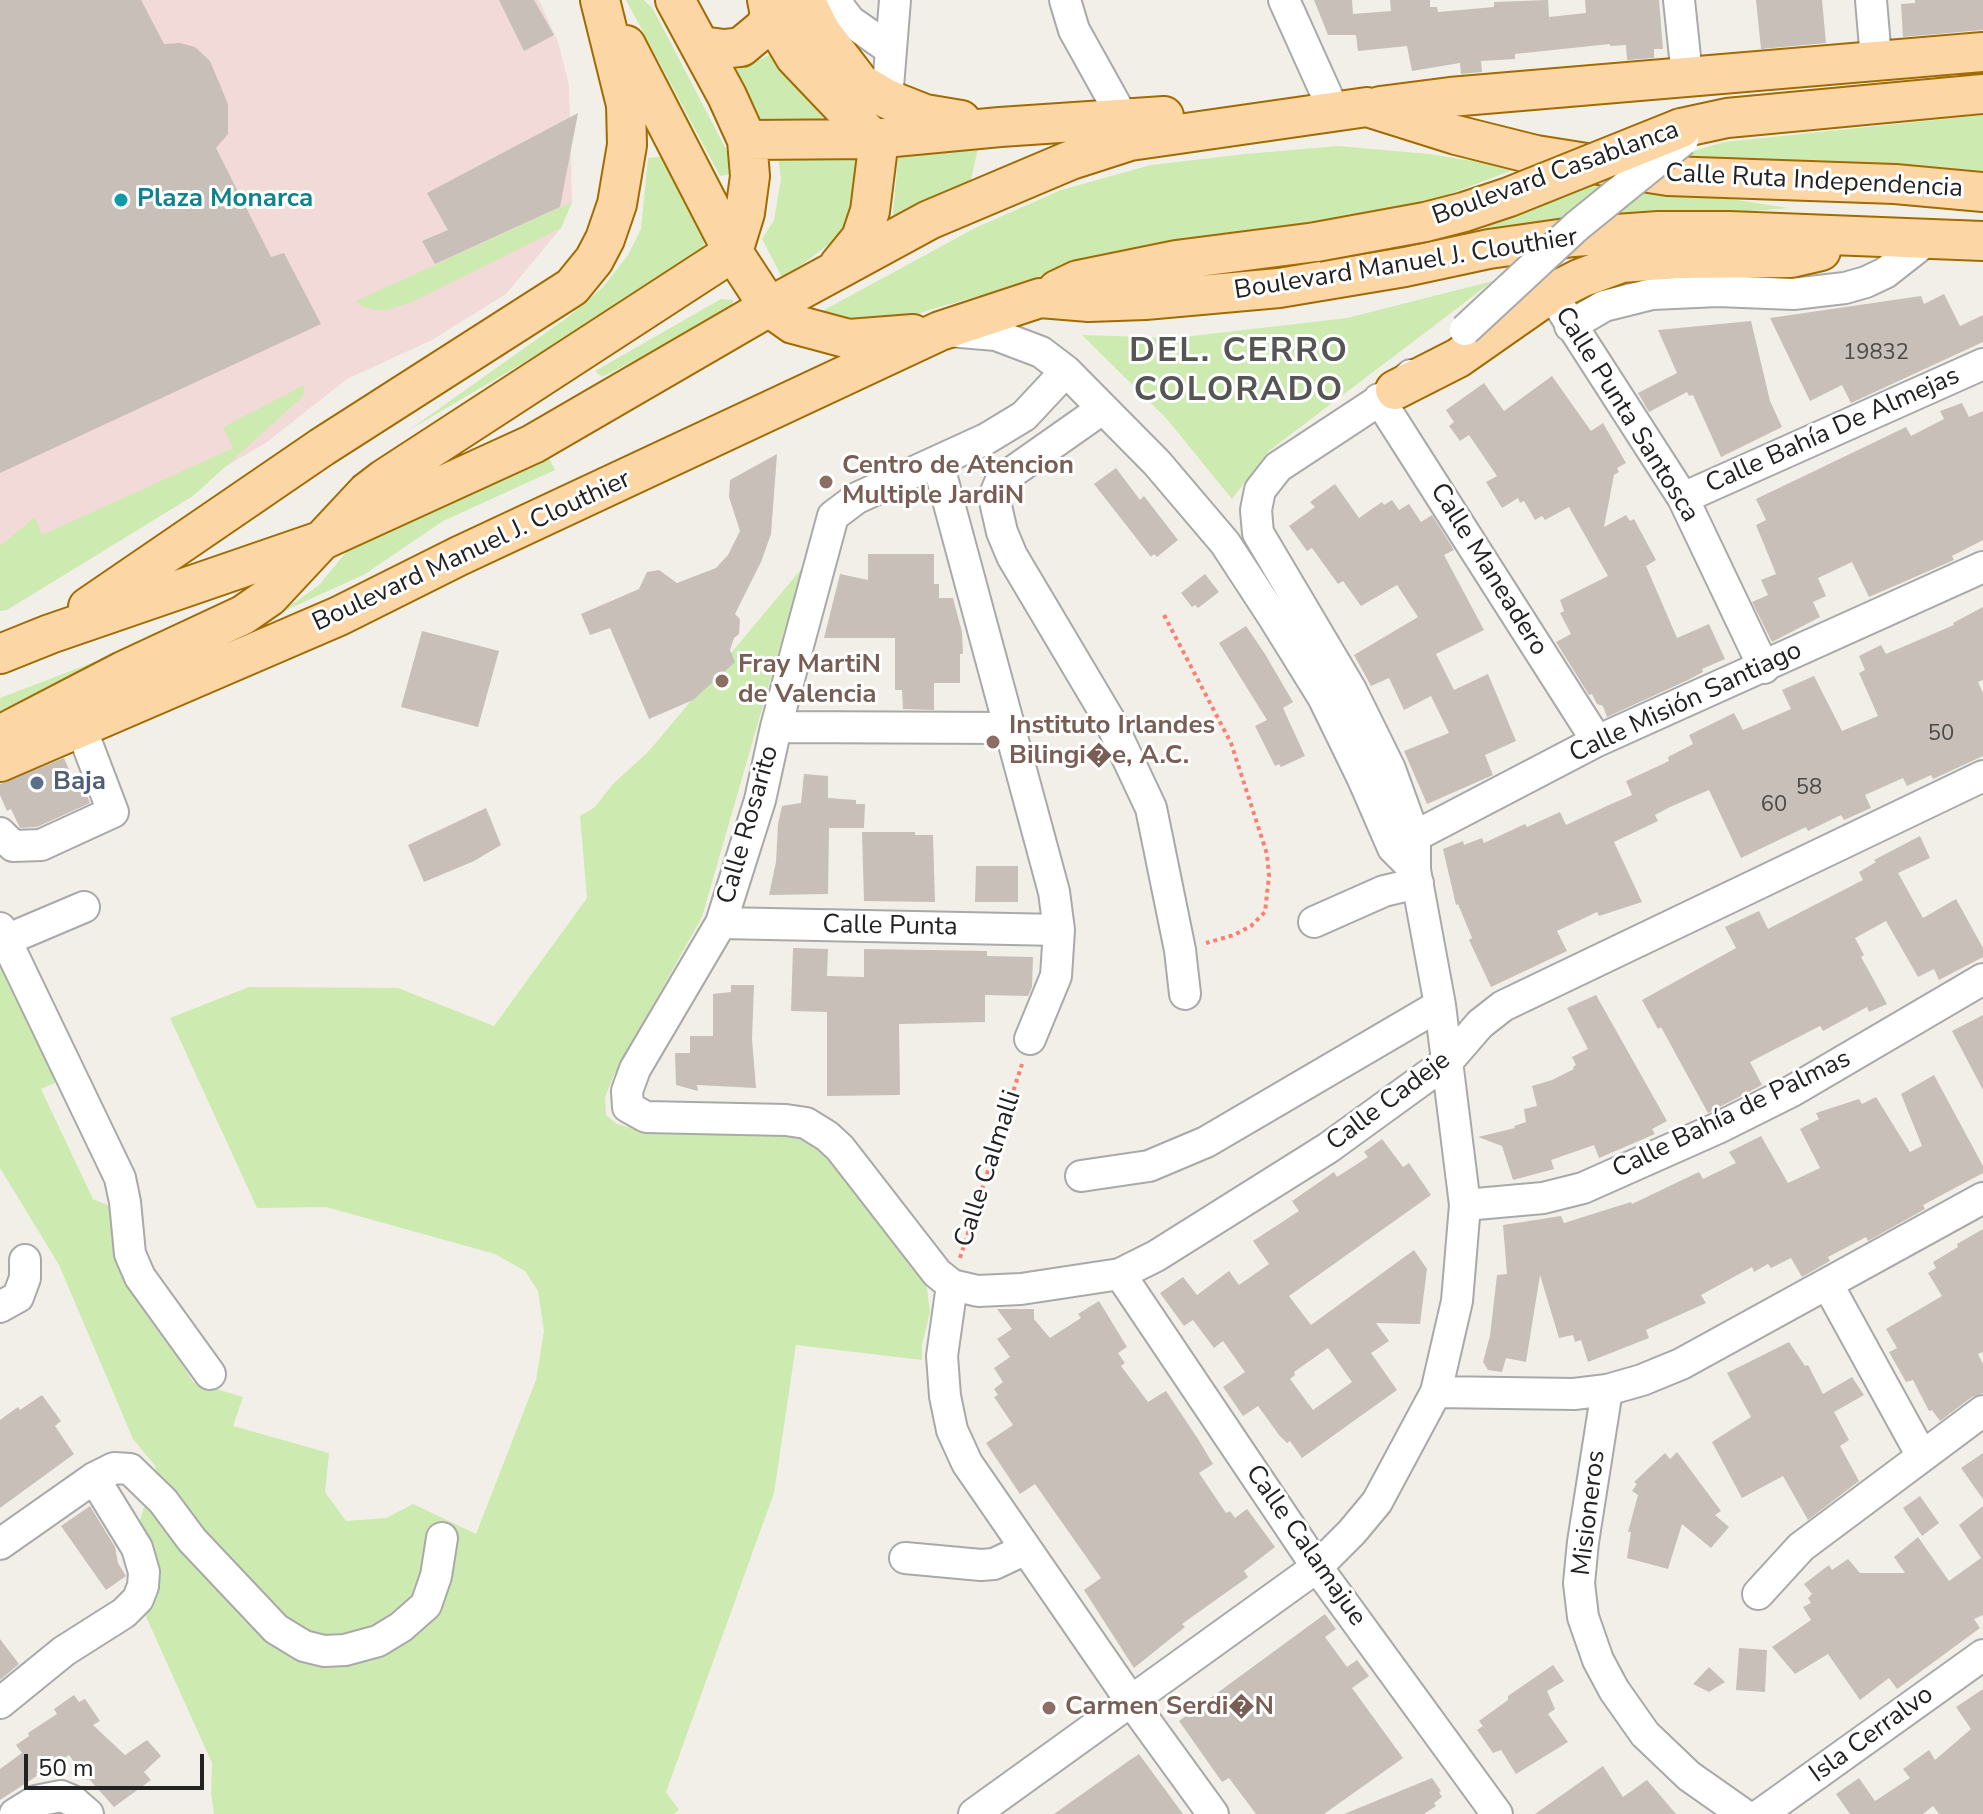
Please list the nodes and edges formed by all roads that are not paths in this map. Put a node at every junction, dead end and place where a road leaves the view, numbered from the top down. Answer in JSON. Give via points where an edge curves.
{"nodes":[{"id":1,"x":601,"y":0,"type":"edge"},
{"id":2,"x":675,"y":0,"type":"edge"},
{"id":3,"x":805,"y":0,"type":"edge"},
{"id":4,"x":838,"y":0,"type":"edge"},
{"id":5,"x":895,"y":0,"type":"edge"},
{"id":6,"x":1065,"y":0,"type":"edge"},
{"id":7,"x":1284,"y":0,"type":"edge"},
{"id":8,"x":1679,"y":0,"type":"edge"},
{"id":9,"x":1871,"y":0,"type":"edge"},
{"id":10,"x":769,"y":8,"type":"edge"},
{"id":11,"x":701,"y":46,"type":"junction"},
{"id":12,"x":890,"y":49,"type":"junction"},
{"id":13,"x":1983,"y":52,"type":"edge"},
{"id":14,"x":1876,"y":59,"type":"junction"},
{"id":15,"x":1687,"y":76,"type":"junction"},
{"id":16,"x":1983,"y":94,"type":"edge"},
{"id":17,"x":887,"y":99,"type":"junction"},
{"id":18,"x":1350,"y":109,"type":"junction"},
{"id":19,"x":1000,"y":127,"type":"junction"},
{"id":20,"x":1126,"y":130,"type":"junction"},
{"id":21,"x":1682,"y":134,"type":"junction"},
{"id":22,"x":873,"y":139,"type":"junction"},
{"id":23,"x":747,"y":140,"type":"junction"},
{"id":24,"x":1983,"y":192,"type":"edge"},
{"id":25,"x":1877,"y":237,"type":"junction"},
{"id":26,"x":1931,"y":237,"type":"junction"},
{"id":27,"x":1983,"y":241,"type":"edge"},
{"id":28,"x":733,"y":252,"type":"junction"},
{"id":29,"x":832,"y":272,"type":"junction"},
{"id":30,"x":1551,"y":293,"type":"junction"},
{"id":31,"x":1040,"y":298,"type":"junction"},
{"id":32,"x":769,"y":307,"type":"junction"},
{"id":33,"x":1570,"y":326,"type":"junction"},
{"id":34,"x":940,"y":331,"type":"junction"},
{"id":35,"x":1983,"y":364,"type":"edge"},
{"id":36,"x":1066,"y":371,"type":"junction"},
{"id":37,"x":1387,"y":395,"type":"junction"},
{"id":38,"x":1102,"y":409,"type":"junction"},
{"id":39,"x":938,"y":463,"type":"junction"},
{"id":40,"x":1683,"y":498,"type":"junction"},
{"id":41,"x":323,"y":540,"type":"junction"},
{"id":42,"x":1983,"y":567,"type":"edge"},
{"id":43,"x":50,"y":634,"type":"junction"},
{"id":44,"x":0,"y":654,"type":"edge"},
{"id":45,"x":1764,"y":668,"type":"junction"},
{"id":46,"x":776,"y":727,"type":"junction"},
{"id":47,"x":81,"y":728,"type":"junction"},
{"id":48,"x":1011,"y":728,"type":"junction"},
{"id":49,"x":0,"y":735,"type":"edge"},
{"id":50,"x":1597,"y":741,"type":"junction"},
{"id":51,"x":0,"y":762,"type":"edge"},
{"id":52,"x":1983,"y":776,"type":"edge"},
{"id":53,"x":0,"y":833,"type":"edge"},
{"id":54,"x":1404,"y":843,"type":"junction"},
{"id":55,"x":1417,"y":877,"type":"junction"},
{"id":56,"x":84,"y":907,"type":"dead end"},
{"id":57,"x":1314,"y":922,"type":"dead end"},
{"id":58,"x":721,"y":923,"type":"junction"},
{"id":59,"x":1059,"y":930,"type":"junction"},
{"id":60,"x":3,"y":934,"type":"edge"},
{"id":61,"x":1983,"y":979,"type":"edge"},
{"id":62,"x":1185,"y":994,"type":"dead end"},
{"id":63,"x":1440,"y":1005,"type":"junction"},
{"id":64,"x":1030,"y":1039,"type":"road end"},
{"id":65,"x":1448,"y":1061,"type":"junction"},
{"id":66,"x":1081,"y":1176,"type":"dead end"},
{"id":67,"x":1983,"y":1198,"type":"edge"},
{"id":68,"x":1465,"y":1205,"type":"junction"},
{"id":69,"x":25,"y":1260,"type":"dead end"},
{"id":70,"x":1120,"y":1274,"type":"junction"},
{"id":71,"x":952,"y":1285,"type":"junction"},
{"id":72,"x":1828,"y":1285,"type":"junction"},
{"id":73,"x":0,"y":1307,"type":"edge"},
{"id":74,"x":210,"y":1374,"type":"dead end"},
{"id":75,"x":1607,"y":1390,"type":"junction"},
{"id":76,"x":1436,"y":1392,"type":"junction"},
{"id":77,"x":1983,"y":1411,"type":"edge"},
{"id":78,"x":1922,"y":1456,"type":"junction"},
{"id":79,"x":104,"y":1473,"type":"junction"},
{"id":80,"x":442,"y":1538,"type":"dead end"},
{"id":81,"x":0,"y":1544,"type":"edge"},
{"id":82,"x":1026,"y":1549,"type":"junction"},
{"id":83,"x":905,"y":1558,"type":"dead end"},
{"id":84,"x":1317,"y":1567,"type":"junction"},
{"id":85,"x":1758,"y":1594,"type":"dead end"},
{"id":86,"x":1983,"y":1655,"type":"edge"},
{"id":87,"x":1131,"y":1701,"type":"junction"},
{"id":88,"x":0,"y":1703,"type":"edge"},
{"id":89,"x":15,"y":1814,"type":"edge"},
{"id":90,"x":88,"y":1814,"type":"edge"},
{"id":91,"x":974,"y":1814,"type":"edge"},
{"id":92,"x":1213,"y":1814,"type":"edge"},
{"id":93,"x":1497,"y":1814,"type":"edge"},
{"id":94,"x":1743,"y":1814,"type":"edge"},
{"id":95,"x":1761,"y":1814,"type":"edge"}],
"edges":[{"from":1,"to":28,"type":"main road","name":"Boulevard Manuel J. Clouthier"},
{"from":1,"to":43,"type":"main road","via":[[626,105],[627,145],[605,239],[572,287],[322,447]]},
{"from":2,"to":11,"type":"main road"},
{"from":3,"to":17,"type":"main road","via":[[840,60],[860,83]]},
{"from":4,"to":12,"type":"street","via":[[850,21]]},
{"from":5,"to":12,"type":"street"},
{"from":6,"to":20,"type":"street","via":[[1074,30]]},
{"from":7,"to":18,"type":"street"},
{"from":8,"to":15,"type":"street"},
{"from":9,"to":14,"type":"street"},
{"from":10,"to":11,"type":"main road","via":[[765,27],[741,47]]},
{"from":10,"to":22,"type":"main road","via":[[795,57]]},
{"from":11,"to":23,"type":"main road"},
{"from":12,"to":17,"type":"street"},
{"from":13,"to":14,"type":"main road","name":"Boulevard Casablanca"},
{"from":14,"to":15,"type":"main road","name":"Boulevard Casablanca"},
{"from":15,"to":18,"type":"main road","name":"Boulevard Casablanca"},
{"from":16,"to":21,"type":"main road","name":"Boulevard Casablanca","via":[[1727,118]]},
{"from":17,"to":19,"type":"main road","via":[[925,114]]},
{"from":18,"to":20,"type":"main road","name":"Calle Ruta Independencia","via":[[1221,128],[1168,116]]},
{"from":18,"to":24,"type":"main road","name":"Calle Ruta Independencia","via":[[1536,155],[1668,176]]},
{"from":19,"to":20,"type":"main road"},
{"from":19,"to":22,"type":"main road"},
{"from":20,"to":29,"type":"main road","name":"Boulevard Manuel J. Clouthier","via":[[1071,160],[929,220]]},
{"from":21,"to":31,"type":"main road","name":"Boulevard Casablanca","bridge":true,"via":[[1425,222],[1176,260],[1078,280]]},
{"from":21,"to":37,"type":"street","bridge":true},
{"from":22,"to":23,"type":"main road"},
{"from":22,"to":29,"type":"main road","via":[[877,155],[870,211],[861,238]]},
{"from":23,"to":28,"type":"main road","via":[[750,176]]},
{"from":25,"to":26,"type":"main road","name":"Calle Ruta Independencia"},
{"from":25,"to":30,"type":"main road","via":[[1791,258],[1622,263]]},
{"from":25,"to":31,"type":"main road","name":"Boulevard Manuel J. Clouthier","via":[[1729,231],[1602,235],[1489,249],[1279,288],[1145,300]]},
{"from":26,"to":27,"type":"main road","name":"Calle Ruta Independencia"},
{"from":26,"to":33,"type":"street","via":[[1885,273],[1845,288],[1793,294],[1652,294],[1604,306]]},
{"from":28,"to":32,"type":"main road","name":"Boulevard Manuel J. Clouthier"},
{"from":28,"to":41,"type":"main road","name":"Boulevard Manuel J. Clouthier","via":[[384,479]]},
{"from":29,"to":32,"type":"main road","name":"Boulevard Manuel J. Clouthier"},
{"from":30,"to":33,"type":"street","name":"Calle Punta Santosca"},
{"from":30,"to":37,"type":"main road","via":[[1458,358]]},
{"from":31,"to":34,"type":"main road","name":"Boulevard Manuel J. Clouthier"},
{"from":32,"to":34,"type":"main road","name":"Boulevard Manuel J. Clouthier","via":[[793,324],[849,339]]},
{"from":32,"to":41,"type":"main road","name":"Boulevard Manuel J. Clouthier","via":[[533,444]]},
{"from":33,"to":40,"type":"street","name":"Calle Punta Santosca"},
{"from":34,"to":36,"type":"street","via":[[1019,342]]},
{"from":34,"to":47,"type":"main road","name":"Boulevard Manuel J. Clouthier","via":[[311,629]]},
{"from":35,"to":40,"type":"street","name":"Calle Bahía De Almejas"},
{"from":36,"to":38,"type":"street"},
{"from":36,"to":39,"type":"street","name":"Calle Rosarito","via":[[1024,416]]},
{"from":37,"to":50,"type":"street","name":"Calle Maneadero"},
{"from":37,"to":54,"type":"street","via":[[1278,467],[1260,490],[1256,510],[1258,533],[1351,690],[1390,769]]},
{"from":38,"to":54,"type":"street","via":[[1157,463],[1225,543],[1323,697],[1363,779]]},
{"from":38,"to":62,"type":"street","via":[[1001,480],[994,497],[1012,556],[1110,721],[1151,808]]},
{"from":39,"to":46,"type":"street","name":"Calle Rosarito","via":[[857,498],[833,516]]},
{"from":39,"to":48,"type":"street"},
{"from":40,"to":45,"type":"street","name":"Calle Punta Santosca"},
{"from":41,"to":43,"type":"main road","name":"Boulevard Manuel J. Clouthier"},
{"from":41,"to":49,"type":"main road","name":"Boulevard Manuel J. Clouthier","via":[[269,597],[243,615]]},
{"from":42,"to":45,"type":"street","name":"Calle Misión Santiago"},
{"from":43,"to":44,"type":"main road","name":"Boulevard Manuel J. Clouthier"},
{"from":45,"to":50,"type":"street","name":"Calle Misión Santiago"},
{"from":46,"to":48,"type":"street"},
{"from":46,"to":58,"type":"street","name":"Calle Rosarito","via":[[760,800]]},
{"from":47,"to":51,"type":"main road","name":"Boulevard Manuel J. Clouthier"},
{"from":47,"to":53,"type":"street","via":[[113,812],[41,845],[13,846]]},
{"from":48,"to":59,"type":"street"},
{"from":50,"to":54,"type":"street","name":"Calle Misión Santiago"},
{"from":52,"to":65,"type":"street","name":"Calle Cadeje","via":[[1503,1006]]},
{"from":54,"to":55,"type":"street"},
{"from":55,"to":57,"type":"street"},
{"from":55,"to":63,"type":"street"},
{"from":56,"to":60,"type":"street"},
{"from":58,"to":59,"type":"street","name":"Calle Punta"},
{"from":58,"to":71,"type":"street","name":"Calle Rosarito","via":[[635,1069],[628,1107],[659,1119],[806,1123],[840,1148],[937,1273]]},
{"from":59,"to":64,"type":"street","via":[[1056,976]]},
{"from":60,"to":74,"type":"street","via":[[120,1178],[130,1254],[140,1277]]},
{"from":61,"to":68,"type":"street","name":"Calle Bahía de Palmas","via":[[1792,1091],[1597,1182],[1543,1198]]},
{"from":63,"to":65,"type":"street"},
{"from":63,"to":66,"type":"street","via":[[1206,1142],[1149,1166]]},
{"from":65,"to":68,"type":"street"},
{"from":65,"to":70,"type":"street","name":"Calle Cadeje","via":[[1328,1148]]},
{"from":67,"to":72,"type":"street"},
{"from":68,"to":76,"type":"street","via":[[1457,1301]]},
{"from":69,"to":73,"type":"street","via":[[18,1297]]},
{"from":70,"to":71,"type":"street","name":"Calle Cadeje","via":[[1021,1289],[978,1291]]},
{"from":70,"to":84,"type":"street","name":"Calle Calamajue"},
{"from":71,"to":82,"type":"street","via":[[942,1356],[952,1430],[967,1463]]},
{"from":72,"to":75,"type":"street","via":[[1681,1364]]},
{"from":72,"to":78,"type":"street"},
{"from":75,"to":76,"type":"street"},
{"from":75,"to":94,"type":"street","name":"Misioneros","via":[[1583,1542],[1583,1617],[1598,1660],[1645,1734],[1689,1776]]},
{"from":76,"to":84,"type":"street","via":[[1377,1502]]},
{"from":77,"to":78,"type":"street"},
{"from":78,"to":85,"type":"street","via":[[1801,1547]]},
{"from":79,"to":80,"type":"street","via":[[130,1469],[276,1629],[324,1651],[378,1641],[426,1605]]},
{"from":79,"to":81,"type":"street"},
{"from":79,"to":88,"type":"street","via":[[144,1572],[138,1599]]},
{"from":82,"to":83,"type":"street","via":[[981,1565]]},
{"from":82,"to":87,"type":"street"},
{"from":84,"to":87,"type":"street"},
{"from":84,"to":93,"type":"street","name":"Calle Calamajue"},
{"from":86,"to":95,"type":"street","name":"Isla Cerralvo"},
{"from":87,"to":91,"type":"street"},
{"from":87,"to":92,"type":"street"},
{"from":89,"to":90,"type":"street","via":[[36,1801],[61,1796]]}]}
